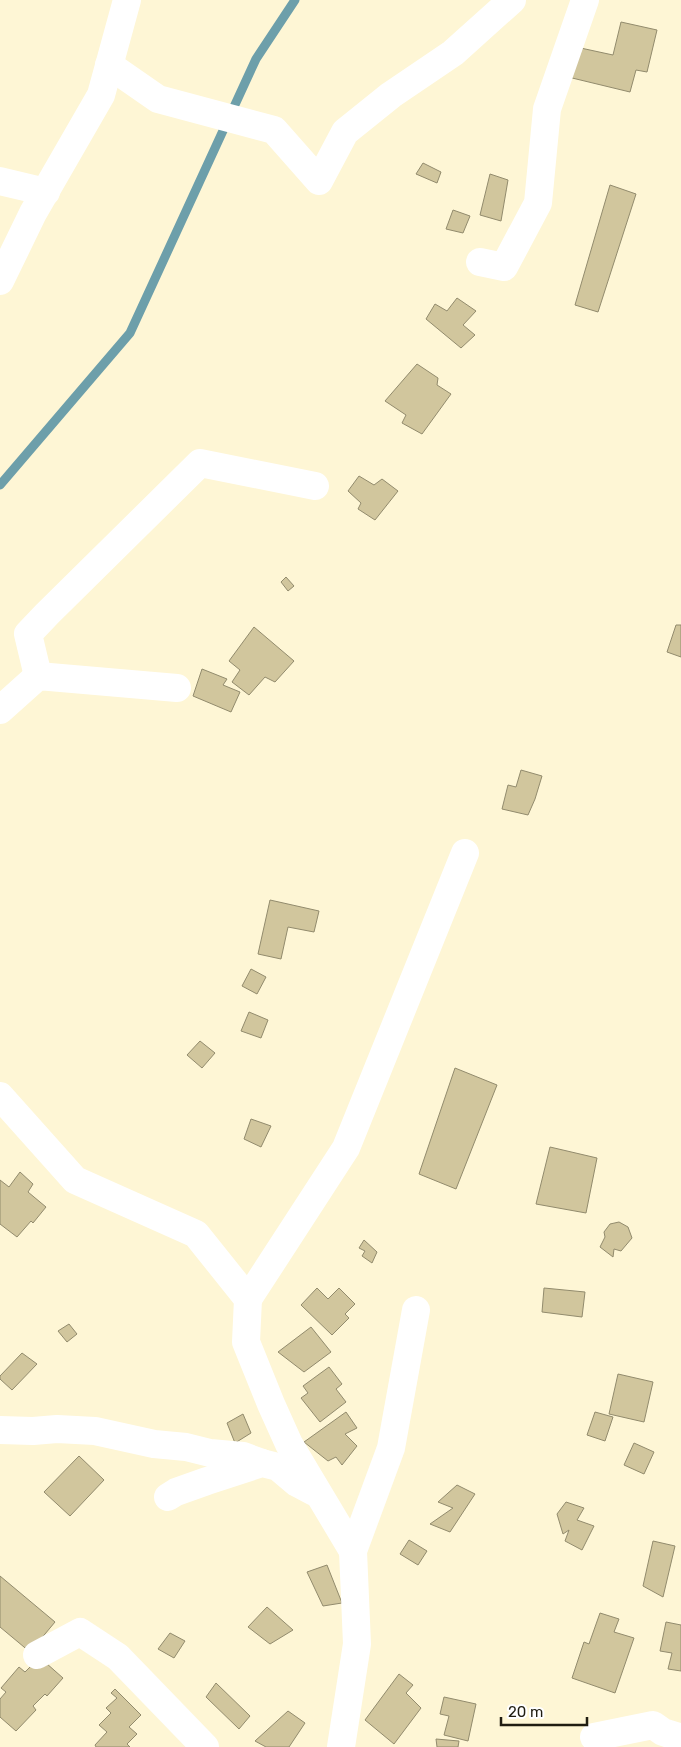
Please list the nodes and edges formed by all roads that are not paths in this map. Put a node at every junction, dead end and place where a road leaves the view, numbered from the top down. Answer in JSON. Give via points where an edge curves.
{"nodes":[{"id":1,"x":126,"y":0,"type":"edge"},
{"id":2,"x":512,"y":0,"type":"edge"},
{"id":3,"x":585,"y":0,"type":"edge"},
{"id":4,"x":109,"y":66,"type":"junction"},
{"id":5,"x":0,"y":181,"type":"edge"},
{"id":6,"x":46,"y":192,"type":"junction"},
{"id":7,"x":480,"y":262,"type":"dead end"},
{"id":8,"x":0,"y":281,"type":"edge"},
{"id":9,"x":315,"y":486,"type":"dead end"},
{"id":10,"x":38,"y":676,"type":"junction"},
{"id":11,"x":177,"y":688,"type":"dead end"},
{"id":12,"x":0,"y":710,"type":"edge"},
{"id":13,"x":465,"y":853,"type":"dead end"},
{"id":14,"x":0,"y":1096,"type":"edge"},
{"id":15,"x":248,"y":1299,"type":"junction"},
{"id":16,"x":416,"y":1310,"type":"dead end"},
{"id":17,"x":0,"y":1430,"type":"edge"},
{"id":18,"x":262,"y":1463,"type":"junction"},
{"id":19,"x":319,"y":1495,"type":"junction"},
{"id":20,"x":168,"y":1497,"type":"dead end"},
{"id":21,"x":353,"y":1551,"type":"junction"},
{"id":22,"x":37,"y":1654,"type":"dead end"},
{"id":23,"x":594,"y":1738,"type":"dead end"},
{"id":24,"x":681,"y":1739,"type":"edge"},
{"id":25,"x":205,"y":1747,"type":"edge"},
{"id":26,"x":341,"y":1747,"type":"edge"}],
"edges":[{"from":1,"to":4,"type":"street"},
{"from":2,"to":4,"type":"street","via":[[452,53],[345,132],[319,181],[274,130],[158,99]]},
{"from":3,"to":7,"type":"street","via":[[547,109],[538,202],[504,268]]},
{"from":4,"to":6,"type":"street","via":[[102,95]]},
{"from":5,"to":6,"type":"street"},
{"from":6,"to":8,"type":"street"},
{"from":9,"to":10,"type":"street","via":[[200,463],[28,634]]},
{"from":10,"to":11,"type":"street"},
{"from":10,"to":12,"type":"street"},
{"from":13,"to":15,"type":"street","via":[[346,1148]]},
{"from":14,"to":15,"type":"street","via":[[75,1180],[196,1234]]},
{"from":15,"to":19,"type":"street","via":[[246,1342],[289,1444]]},
{"from":16,"to":21,"type":"street","via":[[391,1448]]},
{"from":17,"to":18,"type":"street","via":[[95,1431],[154,1444],[243,1456]]},
{"from":18,"to":19,"type":"street","via":[[278,1467]]},
{"from":18,"to":20,"type":"street"},
{"from":19,"to":21,"type":"street"},
{"from":21,"to":26,"type":"street","via":[[357,1644]]},
{"from":22,"to":25,"type":"street","via":[[80,1632],[118,1657]]},
{"from":23,"to":24,"type":"street","via":[[653,1725]]}]}
